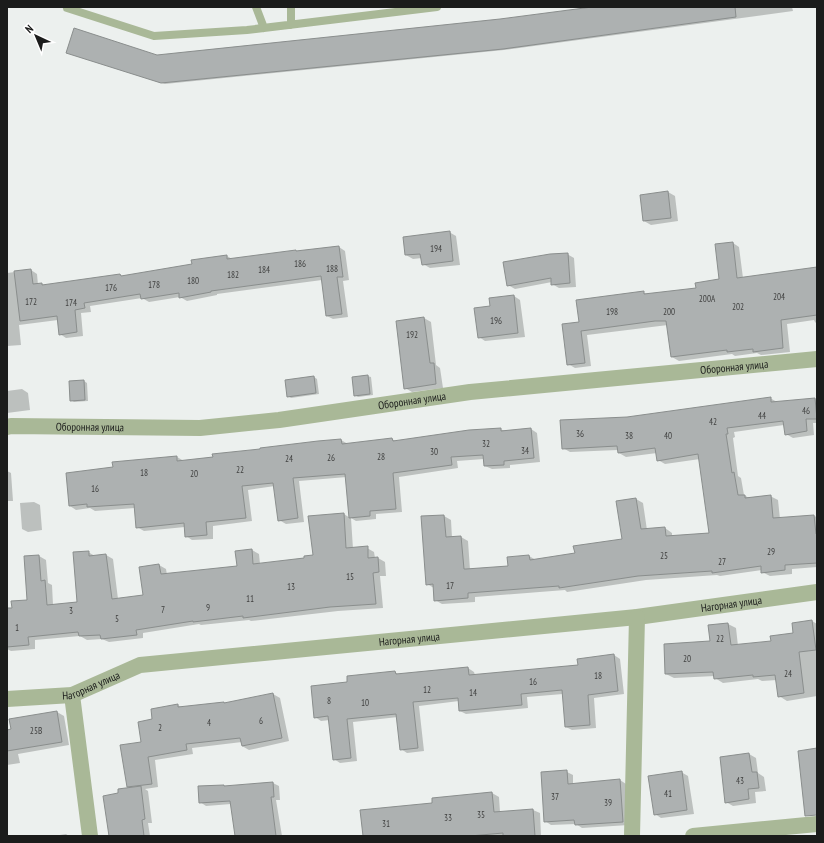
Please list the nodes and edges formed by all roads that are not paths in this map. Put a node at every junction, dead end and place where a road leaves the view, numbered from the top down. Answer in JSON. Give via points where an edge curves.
{"nodes":[{"id":1,"x":256,"y":7,"type":"edge"},
{"id":2,"x":291,"y":7,"type":"edge"},
{"id":3,"x":437,"y":7,"type":"edge"},
{"id":4,"x":67,"y":8,"type":"dead end"},
{"id":5,"x":292,"y":25,"type":"junction"},
{"id":6,"x":264,"y":28,"type":"junction"},
{"id":7,"x":817,"y":359,"type":"edge"},
{"id":8,"x":7,"y":427,"type":"edge"},
{"id":9,"x":817,"y":592,"type":"edge"},
{"id":10,"x":637,"y":617,"type":"junction"},
{"id":11,"x":72,"y":695,"type":"junction"},
{"id":12,"x":7,"y":698,"type":"edge"},
{"id":13,"x":817,"y":824,"type":"edge"},
{"id":14,"x":90,"y":836,"type":"edge"},
{"id":15,"x":632,"y":836,"type":"edge"},
{"id":16,"x":693,"y":836,"type":"edge"}],
"edges":[{"from":1,"to":6,"type":"lane"},
{"from":2,"to":5,"type":"lane"},
{"from":3,"to":5,"type":"lane"},
{"from":4,"to":6,"type":"lane","via":[[154,36]]},
{"from":5,"to":6,"type":"lane"},
{"from":7,"to":8,"type":"street","name":"Оборонная улица","via":[[470,392],[279,420],[200,428]]},
{"from":9,"to":10,"type":"street","name":"Нагорная улица"},
{"from":10,"to":11,"type":"street","name":"Нагорная улица","via":[[140,665]]},
{"from":10,"to":15,"type":"street"},
{"from":11,"to":12,"type":"street","name":"Нагорная улица"},
{"from":11,"to":14,"type":"street"},
{"from":13,"to":16,"type":"street"}]}
